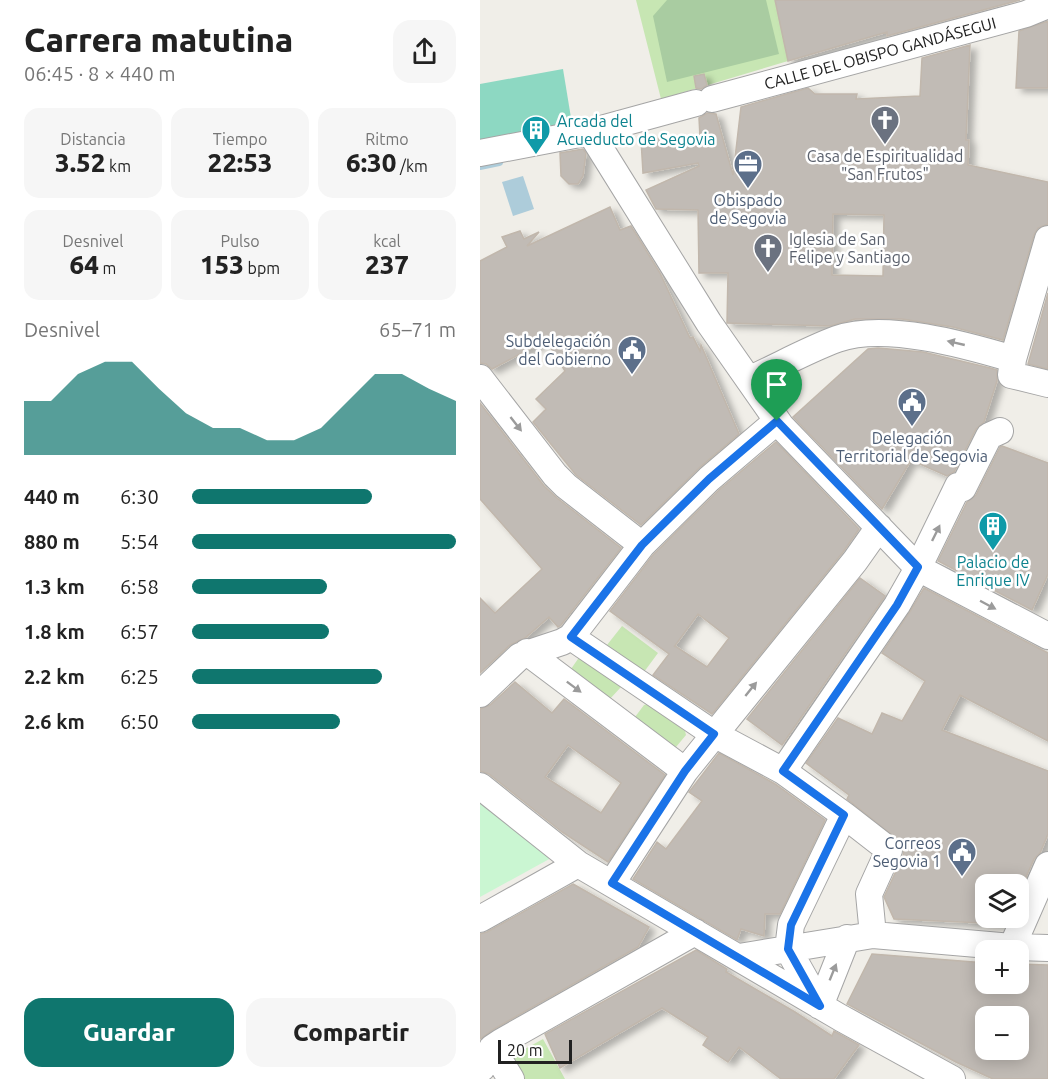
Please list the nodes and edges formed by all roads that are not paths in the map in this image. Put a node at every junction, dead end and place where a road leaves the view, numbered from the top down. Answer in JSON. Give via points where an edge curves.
{"nodes":[{"id":1,"x":1048,"y":5,"type":"edge"},
{"id":2,"x":590,"y":132,"type":"junction"},
{"id":3,"x":480,"y":153,"type":"edge"},
{"id":4,"x":1048,"y":239,"type":"edge"},
{"id":5,"x":1013,"y":358,"type":"junction"},
{"id":6,"x":480,"y":378,"type":"edge"},
{"id":7,"x":750,"y":379,"type":"junction"},
{"id":8,"x":1048,"y":384,"type":"edge"},
{"id":9,"x":779,"y":423,"type":"junction"},
{"id":10,"x":1000,"y":431,"type":"dead end"},
{"id":11,"x":879,"y":527,"type":"junction"},
{"id":12,"x":642,"y":545,"type":"junction"},
{"id":13,"x":918,"y":567,"type":"junction"},
{"id":14,"x":1048,"y":636,"type":"edge"},
{"id":15,"x":571,"y":637,"type":"junction"},
{"id":16,"x":527,"y":652,"type":"junction"},
{"id":17,"x":480,"y":694,"type":"edge"},
{"id":18,"x":714,"y":734,"type":"junction"},
{"id":19,"x":685,"y":771,"type":"junction"},
{"id":20,"x":783,"y":771,"type":"junction"},
{"id":21,"x":480,"y":786,"type":"edge"},
{"id":22,"x":844,"y":815,"type":"junction"},
{"id":23,"x":578,"y":864,"type":"junction"},
{"id":24,"x":1048,"y":865,"type":"edge"},
{"id":25,"x":612,"y":883,"type":"junction"},
{"id":26,"x":480,"y":919,"type":"edge"},
{"id":27,"x":695,"y":932,"type":"junction"},
{"id":28,"x":873,"y":934,"type":"junction"},
{"id":29,"x":847,"y":938,"type":"junction"},
{"id":30,"x":1015,"y":940,"type":"edge"},
{"id":31,"x":975,"y":944,"type":"edge"},
{"id":32,"x":1029,"y":948,"type":"edge"},
{"id":33,"x":1048,"y":948,"type":"edge"},
{"id":34,"x":788,"y":949,"type":"junction"},
{"id":35,"x":739,"y":957,"type":"junction"},
{"id":36,"x":820,"y":1006,"type":"junction"},
{"id":37,"x":511,"y":1079,"type":"edge"},
{"id":38,"x":951,"y":1079,"type":"edge"}],
"edges":[{"from":1,"to":2,"type":"street","name":"CALLE DEL OBISPO GANDÁSEGUI"},
{"from":2,"to":3,"type":"street","name":"CALLE DEL OBISPO GANDÁSEGUI"},
{"from":2,"to":7,"type":"street","via":[[709,323]]},
{"from":4,"to":5,"type":"street"},
{"from":5,"to":7,"type":"street","one_way":true,"via":[[938,339],[866,334],[839,339]]},
{"from":5,"to":8,"type":"street","via":[[1011,375]]},
{"from":6,"to":12,"type":"street","one_way":true,"via":[[566,486]]},
{"from":7,"to":9,"type":"street"},
{"from":9,"to":11,"type":"street"},
{"from":9,"to":12,"type":"street","via":[[709,479]]},
{"from":13,"to":10,"type":"street","one_way":true,"via":[[989,436]]},
{"from":11,"to":13,"type":"street"},
{"from":18,"to":11,"type":"street","one_way":true},
{"from":12,"to":15,"type":"street"},
{"from":13,"to":14,"type":"street","one_way":true},
{"from":13,"to":20,"type":"street","via":[[897,605]]},
{"from":15,"to":16,"type":"street"},
{"from":15,"to":18,"type":"street"},
{"from":16,"to":17,"type":"street"},
{"from":16,"to":19,"type":"street","one_way":true},
{"from":18,"to":19,"type":"street"},
{"from":18,"to":20,"type":"street"},
{"from":19,"to":25,"type":"street"},
{"from":20,"to":22,"type":"street"},
{"from":21,"to":23,"type":"street"},
{"from":22,"to":28,"type":"street","via":[[889,850],[868,894]]},
{"from":22,"to":34,"type":"street","via":[[791,925]]},
{"from":23,"to":25,"type":"street"},
{"from":23,"to":26,"type":"street"},
{"from":24,"to":30,"type":"street"},
{"from":25,"to":27,"type":"street"},
{"from":27,"to":35,"type":"street"},
{"from":27,"to":37,"type":"street","via":[[487,1058]]},
{"from":28,"to":29,"type":"street"},
{"from":28,"to":31,"type":"street"},
{"from":29,"to":34,"type":"street"},
{"from":36,"to":29,"type":"street","one_way":true},
{"from":32,"to":33,"type":"street"},
{"from":34,"to":35,"type":"street"},
{"from":34,"to":36,"type":"street"},
{"from":35,"to":36,"type":"street"},
{"from":36,"to":38,"type":"street"}]}
